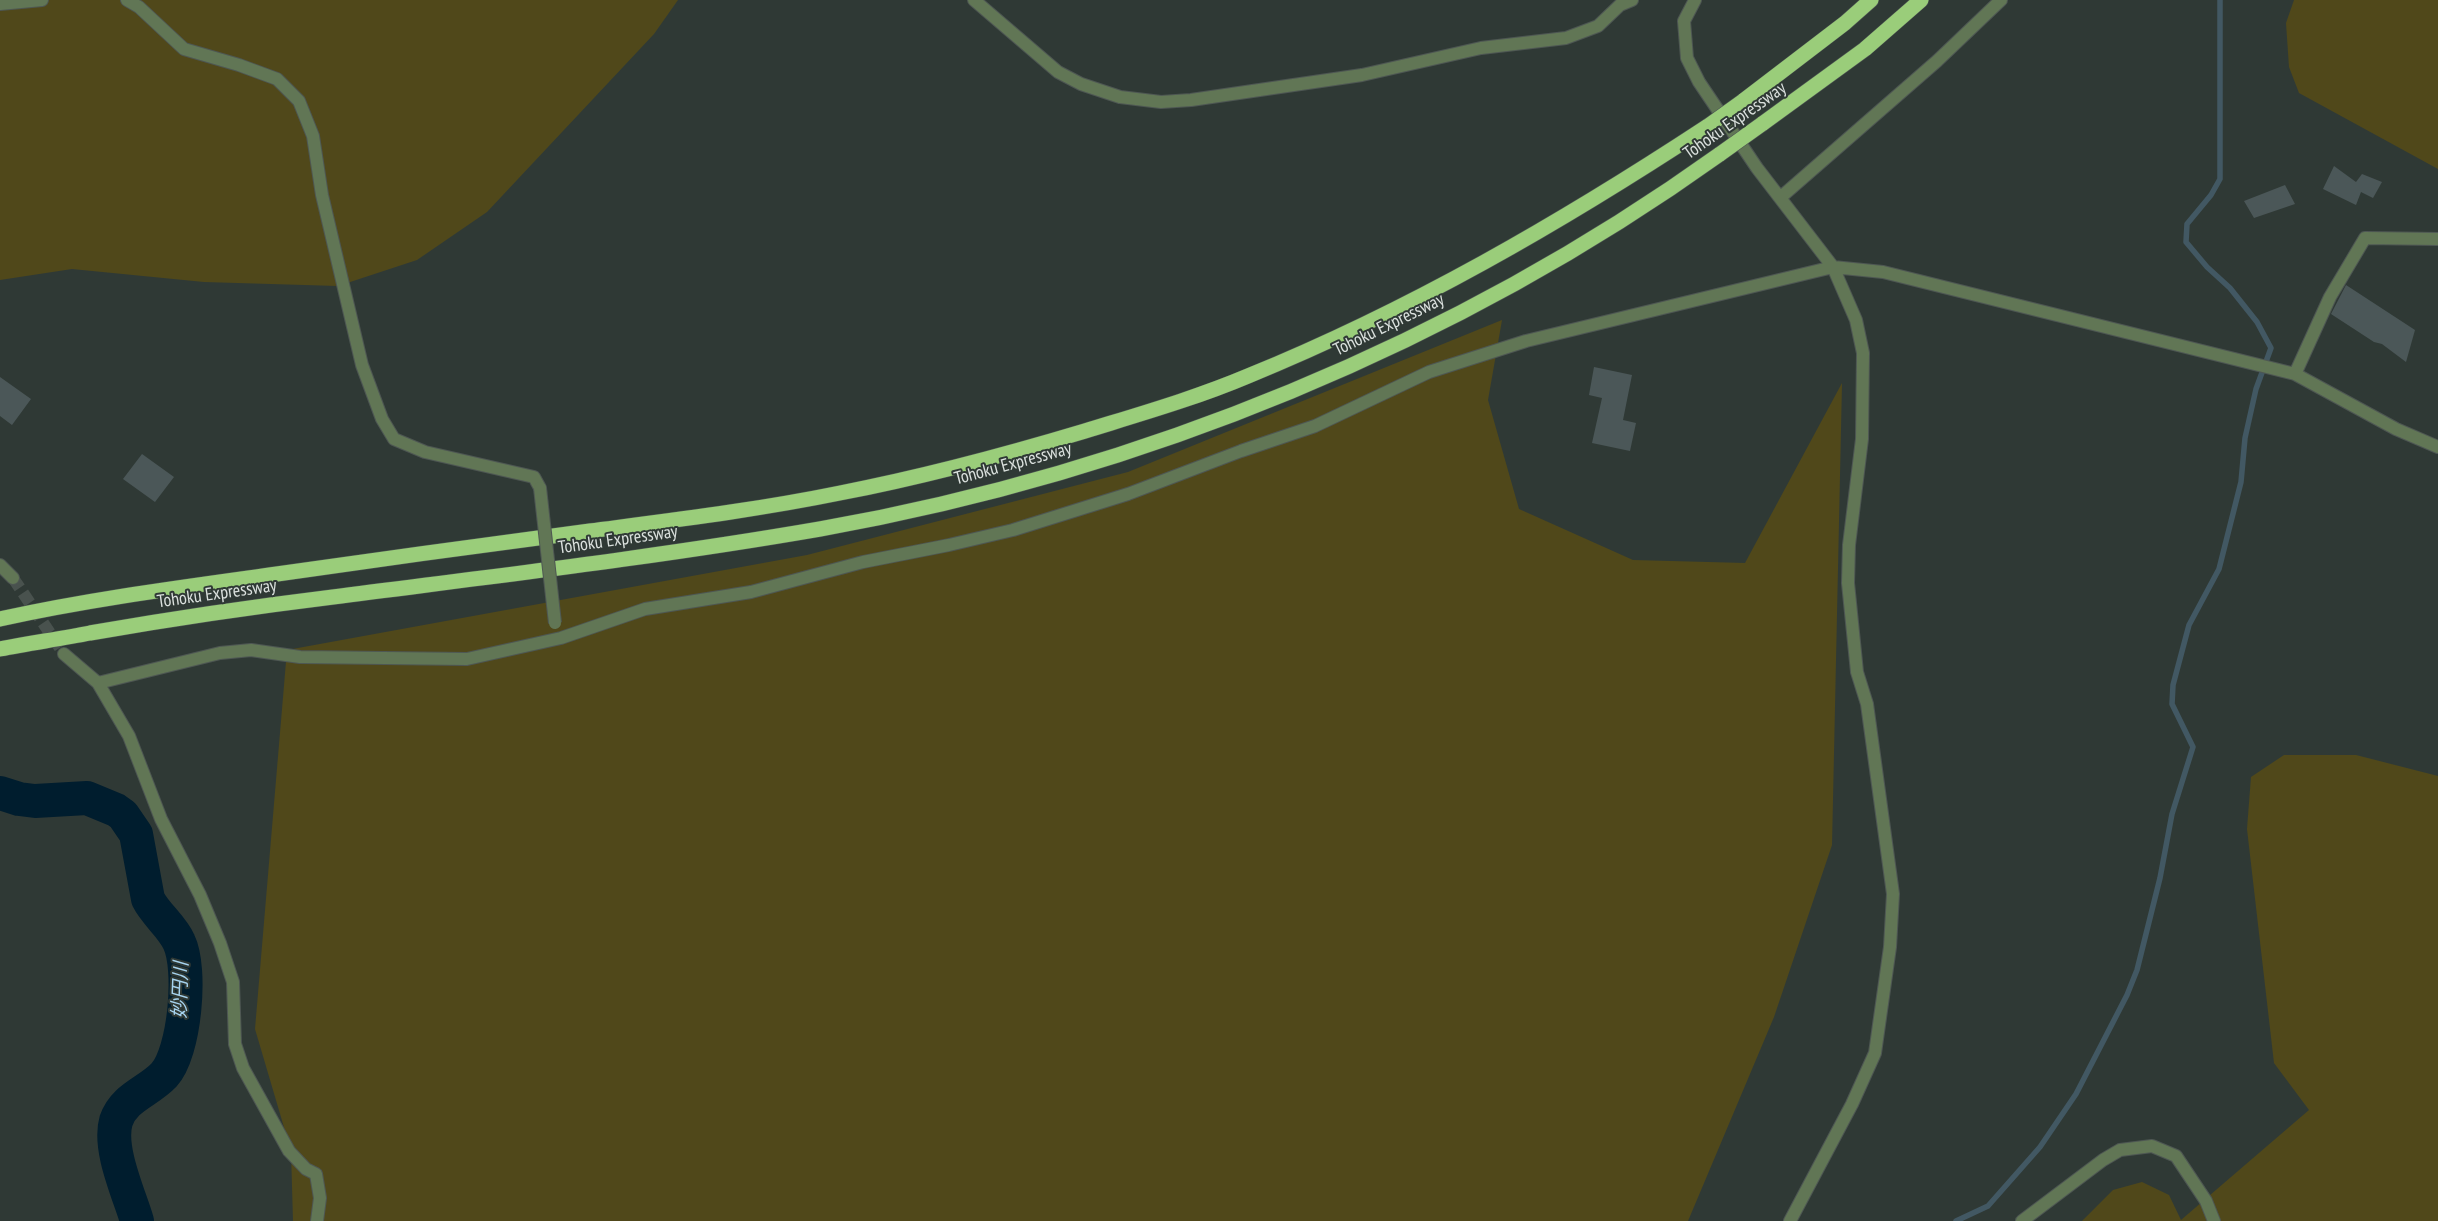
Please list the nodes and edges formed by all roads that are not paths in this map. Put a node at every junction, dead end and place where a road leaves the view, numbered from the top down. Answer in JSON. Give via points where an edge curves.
{"nodes":[{"id":1,"x":42,"y":0,"type":"edge"},
{"id":2,"x":127,"y":0,"type":"edge"},
{"id":3,"x":974,"y":0,"type":"edge"},
{"id":4,"x":1632,"y":0,"type":"edge"},
{"id":5,"x":1871,"y":0,"type":"edge"},
{"id":6,"x":1921,"y":0,"type":"edge"},
{"id":7,"x":2001,"y":0,"type":"edge"},
{"id":8,"x":1689,"y":1,"type":"edge"},
{"id":9,"x":0,"y":4,"type":"edge"},
{"id":10,"x":1781,"y":197,"type":"junction"},
{"id":11,"x":2438,"y":239,"type":"edge"},
{"id":12,"x":1833,"y":267,"type":"junction"},
{"id":13,"x":2295,"y":374,"type":"junction"},
{"id":14,"x":2438,"y":447,"type":"edge"},
{"id":15,"x":0,"y":565,"type":"edge"},
{"id":16,"x":14,"y":578,"type":"tunnel mouth"},
{"id":17,"x":0,"y":618,"type":"edge"},
{"id":18,"x":561,"y":638,"type":"junction"},
{"id":19,"x":0,"y":649,"type":"edge"},
{"id":20,"x":64,"y":654,"type":"tunnel mouth"},
{"id":21,"x":98,"y":684,"type":"junction"},
{"id":22,"x":317,"y":1221,"type":"edge"},
{"id":23,"x":1790,"y":1221,"type":"edge"},
{"id":24,"x":2022,"y":1221,"type":"edge"},
{"id":25,"x":2214,"y":1221,"type":"edge"}],
"edges":[{"from":1,"to":9,"type":"street"},
{"from":2,"to":18,"type":"street","bridge":true,"via":[[139,7],[184,49],[277,79],[299,101],[313,136],[322,195],[362,365],[382,419],[394,439],[425,452],[534,477],[540,488],[555,623]]},
{"from":3,"to":4,"type":"street","via":[[1058,72],[1120,97],[1161,102],[1362,75],[1481,48],[1566,38],[1598,26],[1620,5]]},
{"from":5,"to":17,"type":"highway","name":"Tohoku Expressway","bridge":true,"via":[[1817,45],[1708,126],[1532,236],[1340,336],[1245,378],[1139,415],[927,474],[736,512],[186,586]]},
{"from":6,"to":19,"type":"highway","name":"Tohoku Expressway","bridge":true,"via":[[1865,49],[1676,186],[1579,245],[1416,334],[1319,379],[1218,420],[1062,472],[942,503],[823,528],[660,554],[171,619]]},
{"from":7,"to":10,"type":"street","via":[[1937,61]]},
{"from":8,"to":10,"type":"street","via":[[1684,21],[1687,58],[1699,82],[1757,168]]},
{"from":10,"to":12,"type":"street"},
{"from":11,"to":13,"type":"street","via":[[2364,238],[2330,297]]},
{"from":12,"to":13,"type":"street","via":[[1883,272]]},
{"from":12,"to":18,"type":"street","via":[[1526,341],[1429,372],[1315,426],[1128,494],[1040,522],[863,562],[751,592],[645,609]]},
{"from":12,"to":23,"type":"street","via":[[1856,320],[1863,353],[1862,439],[1849,545],[1848,583],[1857,672],[1867,704],[1893,894],[1890,947],[1876,1053]]},
{"from":13,"to":14,"type":"street"},
{"from":15,"to":16,"type":"street"},
{"from":18,"to":21,"type":"street","via":[[467,659],[300,658],[251,650],[220,654]]},
{"from":20,"to":21,"type":"street"},
{"from":21,"to":22,"type":"street","via":[[129,736],[161,819],[200,895],[220,943],[233,982],[236,1044],[242,1068],[289,1151],[306,1169],[316,1174],[320,1198]]},
{"from":24,"to":25,"type":"street","via":[[2120,1150],[2152,1146],[2176,1156],[2206,1201]]}]}
